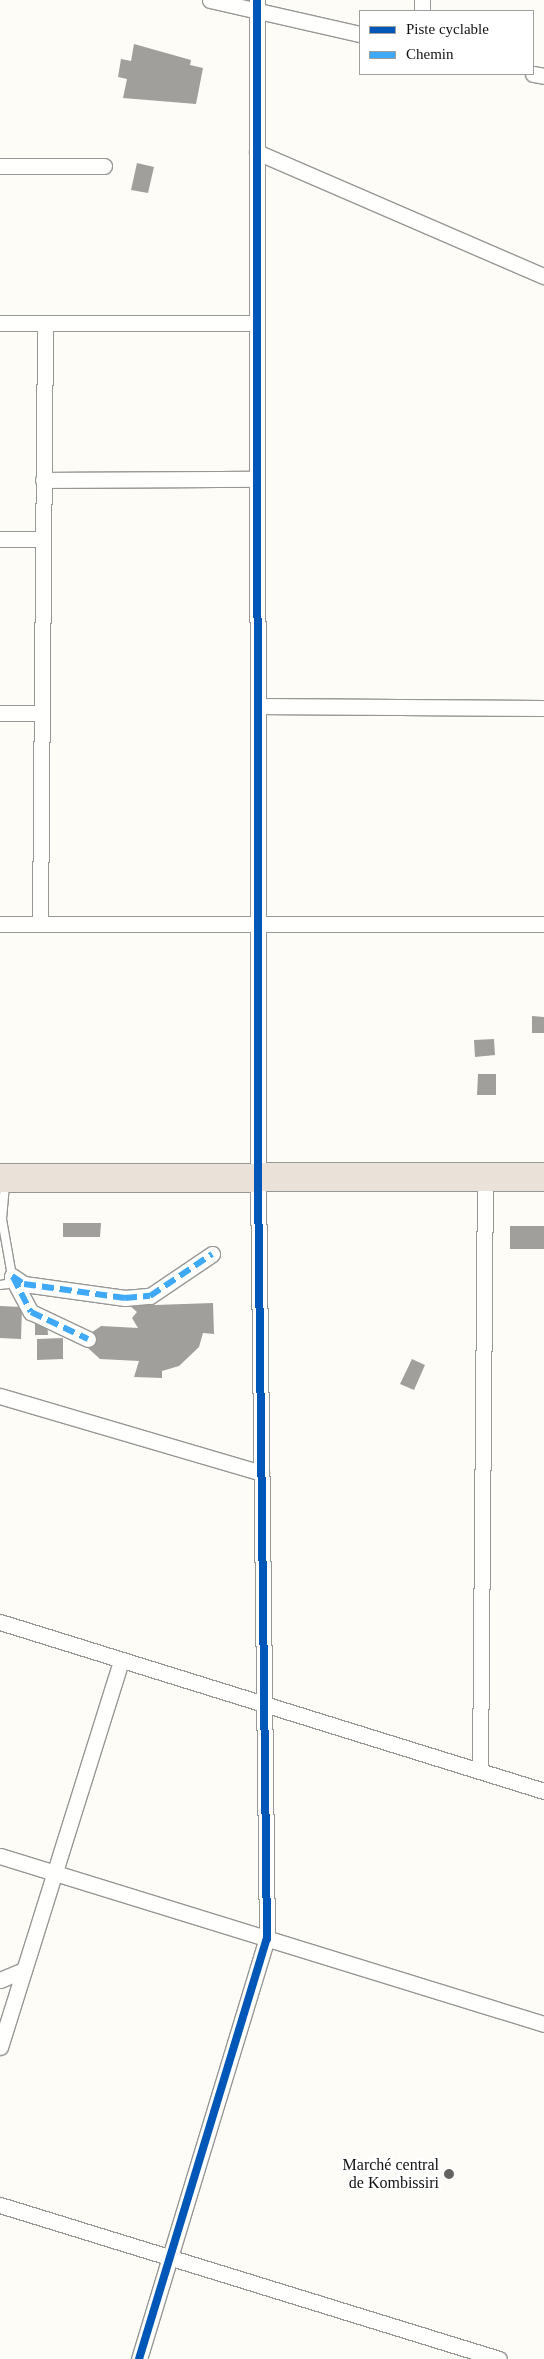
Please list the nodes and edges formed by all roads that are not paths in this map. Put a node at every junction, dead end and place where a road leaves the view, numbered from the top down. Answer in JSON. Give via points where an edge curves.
{"nodes":[{"id":1,"x":210,"y":0,"type":"edge"},
{"id":2,"x":256,"y":4,"type":"edge"},
{"id":3,"x":359,"y":34,"type":"edge"},
{"id":4,"x":257,"y":152,"type":"junction"},
{"id":5,"x":0,"y":166,"type":"edge"},
{"id":6,"x":104,"y":166,"type":"dead end"},
{"id":7,"x":544,"y":276,"type":"edge"},
{"id":8,"x":257,"y":322,"type":"junction"},
{"id":9,"x":0,"y":323,"type":"edge"},
{"id":10,"x":45,"y":323,"type":"junction"},
{"id":11,"x":257,"y":479,"type":"junction"},
{"id":12,"x":43,"y":480,"type":"junction"},
{"id":13,"x":0,"y":539,"type":"edge"},
{"id":14,"x":43,"y":539,"type":"junction"},
{"id":15,"x":258,"y":706,"type":"junction"},
{"id":16,"x":544,"y":708,"type":"edge"},
{"id":17,"x":0,"y":713,"type":"edge"},
{"id":18,"x":41,"y":713,"type":"junction"},
{"id":19,"x":0,"y":924,"type":"edge"},
{"id":20,"x":40,"y":924,"type":"junction"},
{"id":21,"x":258,"y":924,"type":"junction"},
{"id":22,"x":544,"y":924,"type":"edge"},
{"id":23,"x":258,"y":1177,"type":"junction"},
{"id":24,"x":485,"y":1177,"type":"junction"},
{"id":25,"x":544,"y":1177,"type":"edge"},
{"id":26,"x":2,"y":1178,"type":"edge"},
{"id":27,"x":1,"y":1222,"type":"edge"},
{"id":28,"x":212,"y":1254,"type":"dead end"},
{"id":29,"x":6,"y":1280,"type":"edge"},
{"id":30,"x":88,"y":1339,"type":"dead end"},
{"id":31,"x":0,"y":1396,"type":"edge"},
{"id":32,"x":261,"y":1473,"type":"junction"},
{"id":33,"x":0,"y":1622,"type":"edge"},
{"id":34,"x":121,"y":1660,"type":"junction"},
{"id":35,"x":264,"y":1704,"type":"junction"},
{"id":36,"x":480,"y":1771,"type":"junction"},
{"id":37,"x":544,"y":1791,"type":"edge"},
{"id":38,"x":0,"y":1856,"type":"edge"},
{"id":39,"x":54,"y":1873,"type":"junction"},
{"id":40,"x":267,"y":1939,"type":"junction"},
{"id":41,"x":24,"y":1970,"type":"junction"},
{"id":42,"x":0,"y":1980,"type":"edge"},
{"id":43,"x":544,"y":2024,"type":"edge"},
{"id":44,"x":0,"y":2047,"type":"edge"},
{"id":45,"x":0,"y":2204,"type":"edge"},
{"id":46,"x":170,"y":2257,"type":"junction"},
{"id":47,"x":139,"y":2359,"type":"edge"},
{"id":48,"x":499,"y":2359,"type":"edge"}],
"edges":[{"from":1,"to":2,"type":"street"},
{"from":2,"to":3,"type":"street"},
{"from":2,"to":4,"type":"street"},
{"from":4,"to":7,"type":"street"},
{"from":4,"to":8,"type":"street"},
{"from":5,"to":6,"type":"street"},
{"from":8,"to":10,"type":"street"},
{"from":8,"to":11,"type":"street"},
{"from":9,"to":10,"type":"street"},
{"from":10,"to":12,"type":"street"},
{"from":11,"to":12,"type":"street"},
{"from":11,"to":15,"type":"street"},
{"from":12,"to":14,"type":"street"},
{"from":13,"to":14,"type":"street"},
{"from":14,"to":18,"type":"street"},
{"from":15,"to":16,"type":"street"},
{"from":15,"to":21,"type":"street"},
{"from":17,"to":18,"type":"street"},
{"from":18,"to":20,"type":"street"},
{"from":19,"to":20,"type":"street"},
{"from":20,"to":21,"type":"street"},
{"from":21,"to":22,"type":"street"},
{"from":21,"to":23,"type":"street"},
{"from":23,"to":24,"type":"highway"},
{"from":23,"to":26,"type":"highway"},
{"from":23,"to":32,"type":"street"},
{"from":24,"to":25,"type":"highway"},
{"from":24,"to":36,"type":"street"},
{"from":26,"to":27,"type":"lane"},
{"from":27,"to":29,"type":"lane"},
{"from":28,"to":29,"type":"street","via":[[150,1296],[126,1298]]},
{"from":29,"to":30,"type":"street","via":[[31,1312]]},
{"from":31,"to":32,"type":"street"},
{"from":32,"to":35,"type":"street"},
{"from":33,"to":34,"type":"street"},
{"from":34,"to":35,"type":"street"},
{"from":34,"to":39,"type":"street"},
{"from":35,"to":36,"type":"street"},
{"from":35,"to":40,"type":"street"},
{"from":36,"to":37,"type":"street"},
{"from":38,"to":39,"type":"street"},
{"from":39,"to":40,"type":"street"},
{"from":39,"to":41,"type":"street"},
{"from":40,"to":43,"type":"street"},
{"from":40,"to":46,"type":"street"},
{"from":41,"to":42,"type":"street"},
{"from":41,"to":44,"type":"street"},
{"from":45,"to":46,"type":"street"},
{"from":46,"to":47,"type":"street"},
{"from":46,"to":48,"type":"street"}]}
